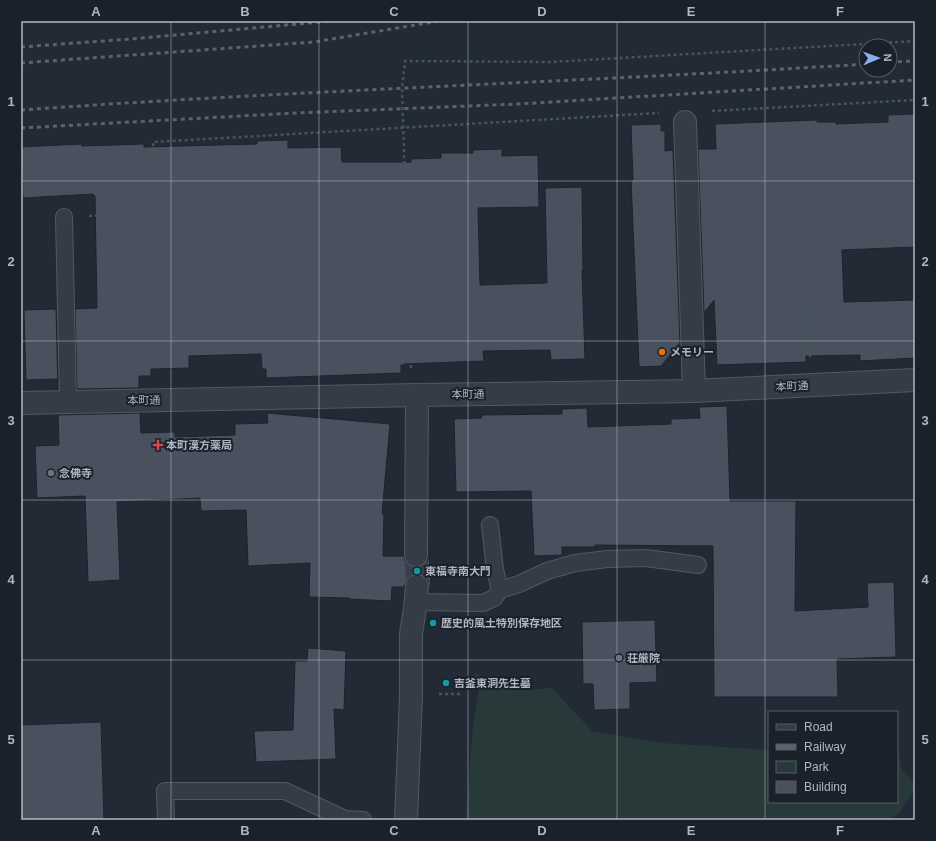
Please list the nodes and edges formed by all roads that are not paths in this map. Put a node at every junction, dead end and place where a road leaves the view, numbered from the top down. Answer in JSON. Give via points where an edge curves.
{"nodes":[{"id":1,"x":685,"y":122,"type":"dead end"},
{"id":2,"x":64,"y":218,"type":"road end"},
{"id":3,"x":915,"y":380,"type":"edge"},
{"id":4,"x":694,"y":391,"type":"junction"},
{"id":5,"x":417,"y":395,"type":"junction"},
{"id":6,"x":68,"y":402,"type":"junction"},
{"id":7,"x":21,"y":403,"type":"edge"},
{"id":8,"x":490,"y":525,"type":"dead end"},
{"id":9,"x":416,"y":555,"type":"tunnel mouth"},
{"id":10,"x":698,"y":565,"type":"dead end"},
{"id":11,"x":500,"y":590,"type":"junction"},
{"id":12,"x":416,"y":594,"type":"joint"},
{"id":13,"x":166,"y":820,"type":"edge"},
{"id":14,"x":363,"y":820,"type":"edge"},
{"id":15,"x":403,"y":820,"type":"edge"}],
"edges":[{"from":1,"to":4,"type":"street"},
{"from":2,"to":6,"type":"lane"},
{"from":3,"to":4,"type":"street","name":"本町通"},
{"from":4,"to":5,"type":"street","name":"本町通"},
{"from":5,"to":6,"type":"street","name":"本町通"},
{"from":5,"to":9,"type":"street"},
{"from":6,"to":7,"type":"street","name":"本町通"},
{"from":8,"to":11,"type":"lane"},
{"from":10,"to":11,"type":"lane","via":[[646,558],[575,563]]},
{"from":11,"to":12,"type":"lane","via":[[494,598],[483,603]]},
{"from":12,"to":15,"type":"street","via":[[411,634],[411,696]]},
{"from":13,"to":14,"type":"lane","via":[[165,792],[285,791],[345,819]]}]}
